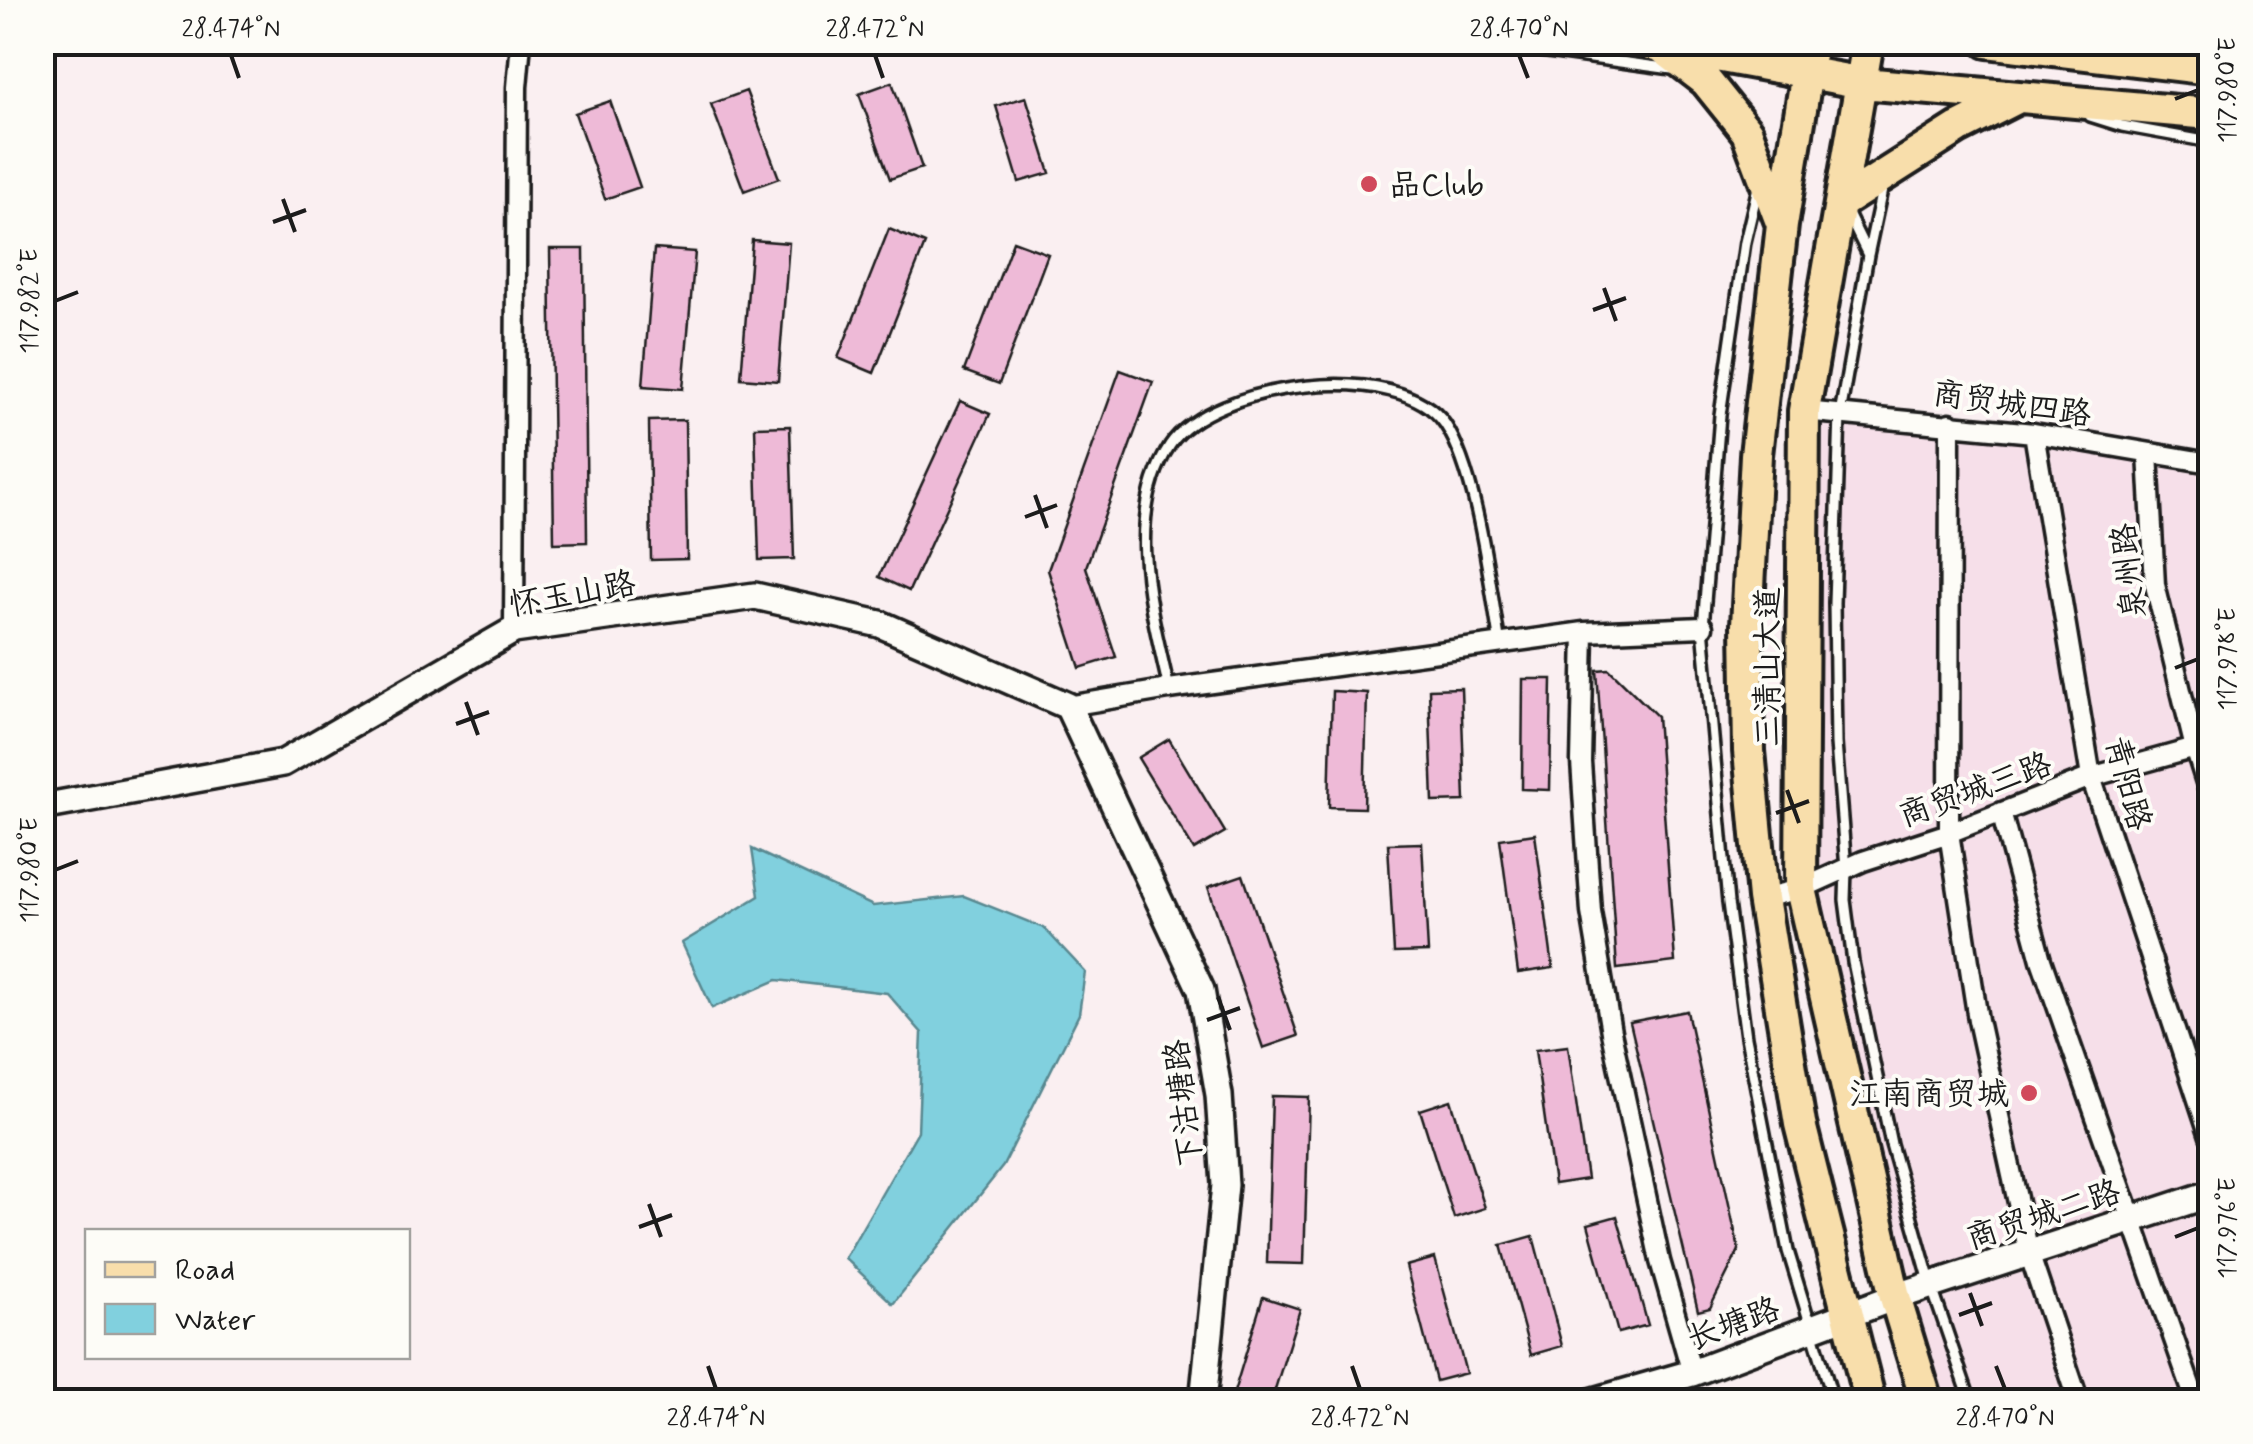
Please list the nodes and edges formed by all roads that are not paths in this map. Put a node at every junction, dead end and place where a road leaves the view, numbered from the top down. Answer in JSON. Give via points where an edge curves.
{"nodes":[{"id":1,"x":521,"y":42,"type":"edge"},
{"id":2,"x":1472,"y":42,"type":"edge"},
{"id":3,"x":1868,"y":42,"type":"edge"},
{"id":4,"x":1987,"y":42,"type":"edge"},
{"id":5,"x":1650,"y":44,"type":"edge"},
{"id":6,"x":2016,"y":44,"type":"edge"},
{"id":7,"x":2150,"y":52,"type":"edge"},
{"id":8,"x":1810,"y":57,"type":"edge"},
{"id":9,"x":2210,"y":69,"type":"edge"},
{"id":10,"x":1696,"y":73,"type":"junction"},
{"id":11,"x":1864,"y":82,"type":"junction"},
{"id":12,"x":2024,"y":97,"type":"junction"},
{"id":13,"x":2210,"y":114,"type":"edge"},
{"id":14,"x":2210,"y":142,"type":"edge"},
{"id":15,"x":1762,"y":170,"type":"junction"},
{"id":16,"x":1886,"y":172,"type":"junction"},
{"id":17,"x":1842,"y":202,"type":"junction"},
{"id":18,"x":1782,"y":225,"type":"junction"},
{"id":19,"x":1868,"y":256,"type":"junction"},
{"id":20,"x":1804,"y":410,"type":"junction"},
{"id":21,"x":1840,"y":414,"type":"junction"},
{"id":22,"x":1950,"y":423,"type":"junction"},
{"id":23,"x":2034,"y":433,"type":"junction"},
{"id":24,"x":2148,"y":453,"type":"junction"},
{"id":25,"x":2210,"y":463,"type":"edge"},
{"id":26,"x":1703,"y":627,"type":"junction"},
{"id":27,"x":514,"y":630,"type":"junction"},
{"id":28,"x":1584,"y":632,"type":"junction"},
{"id":29,"x":1500,"y":644,"type":"junction"},
{"id":30,"x":1169,"y":689,"type":"junction"},
{"id":31,"x":1068,"y":706,"type":"junction"},
{"id":32,"x":2202,"y":746,"type":"edge"},
{"id":33,"x":2091,"y":777,"type":"junction"},
{"id":34,"x":2210,"y":796,"type":"edge"},
{"id":35,"x":42,"y":807,"type":"edge"},
{"id":36,"x":2000,"y":812,"type":"junction"},
{"id":37,"x":1949,"y":833,"type":"junction"},
{"id":38,"x":1846,"y":869,"type":"junction"},
{"id":39,"x":1801,"y":890,"type":"junction"},
{"id":40,"x":1763,"y":898,"type":"junction"},
{"id":41,"x":2210,"y":1136,"type":"edge"},
{"id":42,"x":2210,"y":1194,"type":"edge"},
{"id":43,"x":2134,"y":1219,"type":"junction"},
{"id":44,"x":2029,"y":1253,"type":"junction"},
{"id":45,"x":1931,"y":1285,"type":"junction"},
{"id":46,"x":1895,"y":1297,"type":"junction"},
{"id":47,"x":1847,"y":1316,"type":"junction"},
{"id":48,"x":1812,"y":1329,"type":"junction"},
{"id":49,"x":1692,"y":1373,"type":"junction"},
{"id":50,"x":1202,"y":1402,"type":"edge"},
{"id":51,"x":1591,"y":1402,"type":"edge"},
{"id":52,"x":1834,"y":1402,"type":"edge"},
{"id":53,"x":1870,"y":1402,"type":"edge"},
{"id":54,"x":1928,"y":1402,"type":"edge"},
{"id":55,"x":1972,"y":1402,"type":"edge"},
{"id":56,"x":2079,"y":1402,"type":"edge"},
{"id":57,"x":2196,"y":1402,"type":"edge"}],
"edges":[{"from":1,"to":27,"type":"street"},
{"from":2,"to":10,"type":"lane"},
{"from":3,"to":11,"type":"main road","name":"三清山大道"},
{"from":4,"to":6,"type":"main road"},
{"from":5,"to":8,"type":"main road"},
{"from":5,"to":10,"type":"main road"},
{"from":6,"to":7,"type":"main road"},
{"from":7,"to":9,"type":"main road"},
{"from":8,"to":11,"type":"main road"},
{"from":8,"to":18,"type":"main road","name":"三清山大道"},
{"from":10,"to":15,"type":"main road","via":[[1747,132]]},
{"from":11,"to":12,"type":"main road"},
{"from":11,"to":17,"type":"main road","name":"三清山大道"},
{"from":12,"to":13,"type":"main road"},
{"from":12,"to":14,"type":"lane","via":[[2122,126]]},
{"from":12,"to":16,"type":"main road"},
{"from":15,"to":18,"type":"main road"},
{"from":15,"to":26,"type":"lane","via":[[1720,415]]},
{"from":16,"to":17,"type":"main road"},
{"from":16,"to":19,"type":"lane"},
{"from":17,"to":19,"type":"lane"},
{"from":17,"to":20,"type":"main road","name":"三清山大道"},
{"from":18,"to":40,"type":"main road","name":"三清山大道","via":[[1756,454],[1747,625],[1749,751]]},
{"from":19,"to":21,"type":"lane"},
{"from":20,"to":21,"type":"street","name":"商贸城四路"},
{"from":20,"to":39,"type":"main road","name":"三清山大道"},
{"from":21,"to":22,"type":"street","name":"商贸城四路"},
{"from":21,"to":38,"type":"lane","via":[[1834,603]]},
{"from":22,"to":23,"type":"street","name":"商贸城四路"},
{"from":22,"to":37,"type":"street"},
{"from":23,"to":24,"type":"street","name":"商贸城四路"},
{"from":23,"to":33,"type":"street","name":"青阳路"},
{"from":24,"to":25,"type":"street","name":"商贸城四路"},
{"from":24,"to":32,"type":"street","name":"泉州路","via":[[2155,586]]},
{"from":26,"to":28,"type":"street"},
{"from":26,"to":48,"type":"lane","via":[[1746,1037],[1788,1251]]},
{"from":27,"to":31,"type":"street","name":"怀玉山路","via":[[755,596],[880,624]]},
{"from":27,"to":35,"type":"street","name":"怀玉山路","via":[[283,763]]},
{"from":28,"to":29,"type":"street"},
{"from":28,"to":49,"type":"street","via":[[1581,762],[1592,912],[1656,1242]]},
{"from":29,"to":30,"type":"street"},
{"from":29,"to":30,"type":"lane","via":[[1468,476],[1445,424],[1422,401],[1373,388],[1304,385],[1226,404],[1198,417],[1170,445],[1150,495],[1143,545]]},
{"from":30,"to":31,"type":"street"},
{"from":31,"to":50,"type":"street","name":"下沽塘路","via":[[1201,990],[1225,1184]]},
{"from":32,"to":33,"type":"street","name":"商贸城三路"},
{"from":32,"to":34,"type":"street","name":"泉州路"},
{"from":33,"to":36,"type":"street","name":"商贸城三路"},
{"from":33,"to":41,"type":"street","name":"青阳路"},
{"from":36,"to":37,"type":"street","name":"商贸城三路"},
{"from":36,"to":43,"type":"street","via":[[2041,960]]},
{"from":37,"to":38,"type":"street","name":"商贸城三路"},
{"from":37,"to":44,"type":"street","via":[[1978,1020]]},
{"from":38,"to":39,"type":"street","name":"商贸城三路"},
{"from":38,"to":45,"type":"lane","via":[[1854,962],[1892,1144]]},
{"from":39,"to":40,"type":"street","name":"商贸城三路"},
{"from":39,"to":46,"type":"main road","name":"三清山大道"},
{"from":40,"to":47,"type":"main road","name":"三清山大道","via":[[1800,1124]]},
{"from":42,"to":43,"type":"street","name":"商贸城二路"},
{"from":43,"to":44,"type":"street","name":"商贸城二路"},
{"from":43,"to":57,"type":"street"},
{"from":44,"to":45,"type":"street","name":"商贸城二路"},
{"from":44,"to":56,"type":"street"},
{"from":45,"to":46,"type":"street","name":"商贸城二路"},
{"from":45,"to":55,"type":"lane"},
{"from":46,"to":47,"type":"street","name":"长塘路"},
{"from":46,"to":54,"type":"main road","name":"三清山大道"},
{"from":47,"to":48,"type":"street","name":"长塘路"},
{"from":47,"to":53,"type":"main road","name":"三清山大道"},
{"from":48,"to":49,"type":"street","name":"长塘路"},
{"from":48,"to":52,"type":"lane"},
{"from":49,"to":51,"type":"street","name":"长塘路"}]}
